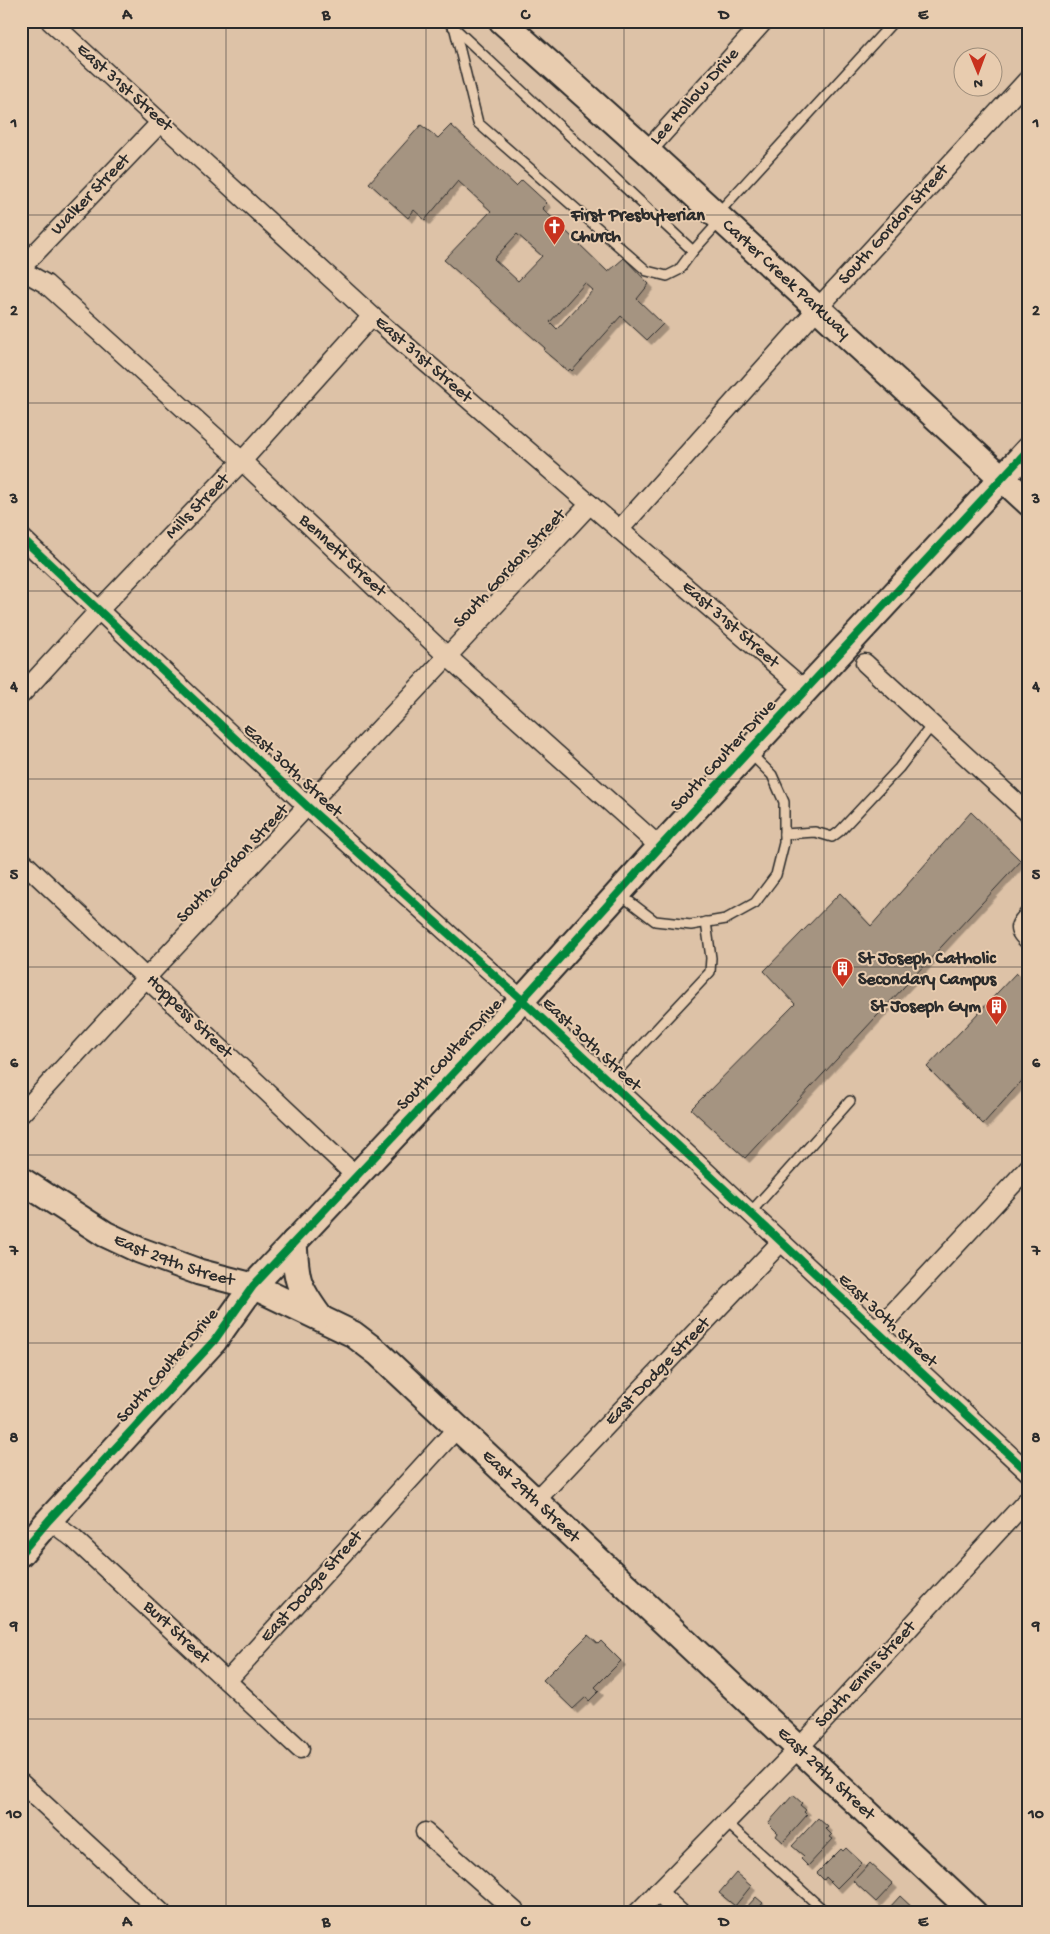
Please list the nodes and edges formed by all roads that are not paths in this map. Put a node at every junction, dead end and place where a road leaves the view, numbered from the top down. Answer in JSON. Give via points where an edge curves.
{"nodes":[{"id":1,"x":50,"y":21,"type":"edge"},
{"id":2,"x":447,"y":21,"type":"edge"},
{"id":3,"x":502,"y":21,"type":"edge"},
{"id":4,"x":764,"y":21,"type":"edge"},
{"id":5,"x":894,"y":21,"type":"edge"},
{"id":6,"x":455,"y":30,"type":"junction"},
{"id":7,"x":1029,"y":78,"type":"edge"},
{"id":8,"x":161,"y":122,"type":"junction"},
{"id":9,"x":646,"y":151,"type":"junction"},
{"id":10,"x":719,"y":218,"type":"junction"},
{"id":11,"x":693,"y":251,"type":"junction"},
{"id":12,"x":21,"y":269,"type":"edge"},
{"id":13,"x":818,"y":308,"type":"junction"},
{"id":14,"x":372,"y":316,"type":"junction"},
{"id":15,"x":1029,"y":449,"type":"edge"},
{"id":16,"x":242,"y":461,"type":"junction"},
{"id":17,"x":1002,"y":478,"type":"junction"},
{"id":18,"x":1029,"y":503,"type":"edge"},
{"id":19,"x":590,"y":504,"type":"junction"},
{"id":20,"x":619,"y":530,"type":"junction"},
{"id":21,"x":21,"y":537,"type":"edge"},
{"id":22,"x":99,"y":610,"type":"junction"},
{"id":23,"x":448,"y":657,"type":"junction"},
{"id":24,"x":865,"y":663,"type":"dead end"},
{"id":25,"x":805,"y":690,"type":"junction"},
{"id":26,"x":21,"y":695,"type":"edge"},
{"id":27,"x":932,"y":725,"type":"junction"},
{"id":28,"x":748,"y":752,"type":"junction"},
{"id":29,"x":308,"y":807,"type":"junction"},
{"id":30,"x":1029,"y":814,"type":"edge"},
{"id":31,"x":784,"y":834,"type":"junction"},
{"id":32,"x":660,"y":847,"type":"junction"},
{"id":33,"x":21,"y":860,"type":"edge"},
{"id":34,"x":619,"y":893,"type":"junction"},
{"id":35,"x":1029,"y":908,"type":"edge"},
{"id":36,"x":706,"y":922,"type":"junction"},
{"id":37,"x":1029,"y":947,"type":"edge"},
{"id":38,"x":146,"y":977,"type":"junction"},
{"id":39,"x":522,"y":1000,"type":"junction"},
{"id":40,"x":608,"y":1081,"type":"junction"},
{"id":41,"x":850,"y":1101,"type":"dead end"},
{"id":42,"x":21,"y":1114,"type":"edge"},
{"id":43,"x":1029,"y":1167,"type":"edge"},
{"id":44,"x":356,"y":1176,"type":"junction"},
{"id":45,"x":21,"y":1180,"type":"edge"},
{"id":46,"x":749,"y":1214,"type":"junction"},
{"id":47,"x":294,"y":1242,"type":"junction"},
{"id":48,"x":780,"y":1243,"type":"junction"},
{"id":49,"x":253,"y":1286,"type":"junction"},
{"id":50,"x":318,"y":1316,"type":"junction"},
{"id":51,"x":876,"y":1331,"type":"junction"},
{"id":52,"x":458,"y":1427,"type":"junction"},
{"id":53,"x":1029,"y":1473,"type":"edge"},
{"id":54,"x":1029,"y":1498,"type":"edge"},
{"id":55,"x":536,"y":1500,"type":"junction"},
{"id":56,"x":49,"y":1520,"type":"junction"},
{"id":57,"x":21,"y":1553,"type":"edge"},
{"id":58,"x":227,"y":1681,"type":"junction"},
{"id":59,"x":300,"y":1749,"type":"dead end"},
{"id":60,"x":798,"y":1749,"type":"junction"},
{"id":61,"x":21,"y":1783,"type":"edge"},
{"id":62,"x":726,"y":1822,"type":"junction"},
{"id":63,"x":425,"y":1832,"type":"dead end"},
{"id":64,"x":657,"y":1892,"type":"junction"},
{"id":65,"x":820,"y":1908,"type":"dead end"},
{"id":66,"x":162,"y":1913,"type":"edge"},
{"id":67,"x":517,"y":1913,"type":"edge"},
{"id":68,"x":637,"y":1913,"type":"edge"},
{"id":69,"x":680,"y":1913,"type":"edge"},
{"id":70,"x":974,"y":1913,"type":"edge"}],
"edges":[{"from":1,"to":8,"type":"street","name":"East 31st Street"},
{"from":2,"to":6,"type":"lane"},
{"from":3,"to":9,"type":"street","name":"Carter Creek Parkway"},
{"from":4,"to":9,"type":"street","name":"Lee Hollow Drive"},
{"from":5,"to":10,"type":"lane"},
{"from":6,"to":11,"type":"lane"},
{"from":6,"to":11,"type":"lane","via":[[478,124],[647,271],[667,276],[679,270]]},
{"from":7,"to":13,"type":"street","name":"South Gordon Street"},
{"from":8,"to":12,"type":"street","name":"Walker Street"},
{"from":8,"to":14,"type":"street","name":"East 31st Street"},
{"from":9,"to":10,"type":"street","name":"Carter Creek Parkway"},
{"from":10,"to":11,"type":"lane"},
{"from":10,"to":13,"type":"street","name":"Carter Creek Parkway"},
{"from":12,"to":16,"type":"street","name":"Bennett Street","via":[[46,284]]},
{"from":13,"to":17,"type":"street","name":"Carter Creek Parkway"},
{"from":13,"to":20,"type":"street","name":"South Gordon Street"},
{"from":14,"to":16,"type":"street","name":"Mills Street"},
{"from":14,"to":19,"type":"street","name":"East 31st Street"},
{"from":15,"to":17,"type":"street","name":"South Coulter Drive"},
{"from":16,"to":22,"type":"street","name":"Mills Street"},
{"from":16,"to":23,"type":"street","name":"Bennett Street"},
{"from":17,"to":18,"type":"street","name":"Carter Creek Parkway"},
{"from":17,"to":25,"type":"street","name":"South Coulter Drive"},
{"from":19,"to":20,"type":"street","name":"East 31st Street"},
{"from":19,"to":23,"type":"street","name":"South Gordon Street"},
{"from":20,"to":25,"type":"street","name":"East 31st Street"},
{"from":21,"to":22,"type":"street","name":"East 30th Street"},
{"from":22,"to":26,"type":"street","name":"Mills Street"},
{"from":22,"to":29,"type":"street","name":"East 30th Street"},
{"from":23,"to":29,"type":"street","name":"South Gordon Street"},
{"from":23,"to":32,"type":"street","name":"Bennett Street"},
{"from":24,"to":27,"type":"street"},
{"from":25,"to":28,"type":"street","name":"South Coulter Drive"},
{"from":27,"to":30,"type":"street"},
{"from":27,"to":31,"type":"lane","via":[[899,768],[832,837],[815,832]]},
{"from":28,"to":31,"type":"lane","via":[[772,775],[784,802]]},
{"from":28,"to":32,"type":"street","name":"South Coulter Drive"},
{"from":29,"to":38,"type":"street","name":"South Gordon Street"},
{"from":29,"to":39,"type":"street","name":"East 30th Street"},
{"from":31,"to":36,"type":"lane","via":[[776,875],[755,902],[726,919]]},
{"from":32,"to":34,"type":"street","name":"South Coulter Drive"},
{"from":33,"to":38,"type":"street","name":"Hoppess Street"},
{"from":34,"to":36,"type":"lane","via":[[655,921],[691,925]]},
{"from":34,"to":39,"type":"street","name":"South Coulter Drive"},
{"from":35,"to":37,"type":"lane","via":[[1015,923],[1014,930]]},
{"from":36,"to":40,"type":"lane","via":[[710,972]]},
{"from":38,"to":42,"type":"street","name":"South Gordon Street"},
{"from":38,"to":44,"type":"street","name":"Hoppess Street"},
{"from":39,"to":40,"type":"street","name":"East 30th Street"},
{"from":39,"to":44,"type":"street","name":"South Coulter Drive"},
{"from":40,"to":46,"type":"street","name":"East 30th Street"},
{"from":41,"to":46,"type":"lane"},
{"from":43,"to":51,"type":"street"},
{"from":44,"to":47,"type":"street","name":"South Coulter Drive"},
{"from":45,"to":49,"type":"street","name":"East 29th Street","via":[[105,1234],[138,1250],[199,1272]]},
{"from":46,"to":48,"type":"street","name":"East 30th Street"},
{"from":47,"to":49,"type":"street","name":"South Coulter Drive"},
{"from":47,"to":50,"type":"street","via":[[298,1283]]},
{"from":48,"to":51,"type":"street","name":"East 30th Street"},
{"from":48,"to":55,"type":"street","name":"East Dodge Street"},
{"from":49,"to":50,"type":"street","name":"East 29th Street"},
{"from":49,"to":56,"type":"street","name":"South Coulter Drive","via":[[214,1341]]},
{"from":50,"to":52,"type":"street","name":"East 29th Street","via":[[353,1334],[378,1353]]},
{"from":51,"to":53,"type":"street","name":"East 30th Street"},
{"from":52,"to":55,"type":"street","name":"East 29th Street"},
{"from":52,"to":58,"type":"street","name":"East Dodge Street"},
{"from":54,"to":60,"type":"street","name":"South Ennis Street"},
{"from":55,"to":60,"type":"street","name":"East 29th Street"},
{"from":56,"to":57,"type":"street","name":"South Coulter Drive"},
{"from":56,"to":58,"type":"street","name":"Burt Street","via":[[74,1539]]},
{"from":58,"to":59,"type":"street","name":"Burt Street"},
{"from":60,"to":62,"type":"street","name":"South Ennis Street"},
{"from":60,"to":70,"type":"street","name":"East 29th Street"},
{"from":61,"to":66,"type":"street"},
{"from":62,"to":64,"type":"street","name":"South Ennis Street"},
{"from":62,"to":65,"type":"lane"},
{"from":63,"to":67,"type":"street"},
{"from":64,"to":68,"type":"street","name":"South Ennis Street"},
{"from":64,"to":69,"type":"street"}]}
